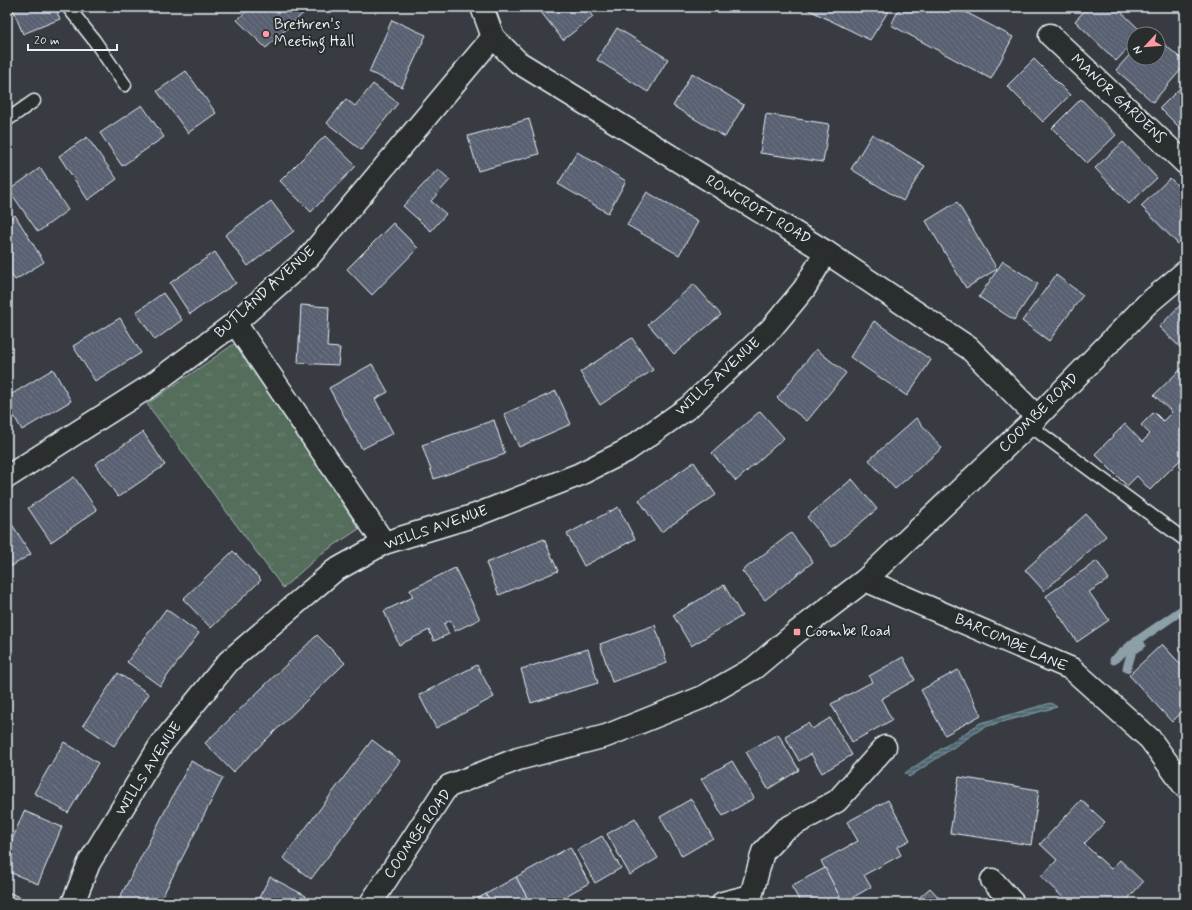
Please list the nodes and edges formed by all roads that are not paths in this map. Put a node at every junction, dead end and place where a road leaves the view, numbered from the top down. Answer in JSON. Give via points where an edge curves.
{"nodes":[{"id":1,"x":68,"y":7,"type":"edge"},
{"id":2,"x":482,"y":7,"type":"edge"},
{"id":3,"x":1050,"y":35,"type":"dead end"},
{"id":4,"x":493,"y":37,"type":"junction"},
{"id":5,"x":125,"y":85,"type":"dead end"},
{"id":6,"x":34,"y":101,"type":"dead end"},
{"id":7,"x":7,"y":120,"type":"edge"},
{"id":8,"x":1185,"y":163,"type":"edge"},
{"id":9,"x":826,"y":252,"type":"junction"},
{"id":10,"x":1185,"y":272,"type":"edge"},
{"id":11,"x":235,"y":323,"type":"junction"},
{"id":12,"x":1033,"y":421,"type":"junction"},
{"id":13,"x":7,"y":477,"type":"edge"},
{"id":14,"x":1185,"y":540,"type":"edge"},
{"id":15,"x":384,"y":543,"type":"junction"},
{"id":16,"x":866,"y":580,"type":"junction"},
{"id":17,"x":885,"y":747,"type":"dead end"},
{"id":18,"x":1185,"y":787,"type":"edge"},
{"id":19,"x":992,"y":880,"type":"dead end"},
{"id":20,"x":73,"y":903,"type":"edge"},
{"id":21,"x":371,"y":903,"type":"edge"},
{"id":22,"x":723,"y":903,"type":"edge"},
{"id":23,"x":1013,"y":903,"type":"edge"}],
"edges":[{"from":1,"to":5,"type":"lane"},
{"from":2,"to":4,"type":"street","name":"ROWCROFT ROAD"},
{"from":3,"to":8,"type":"street","name":"MANOR GARDENS"},
{"from":4,"to":9,"type":"street","name":"ROWCROFT ROAD","via":[[518,62]]},
{"from":4,"to":11,"type":"street","name":"BUTLAND AVENUE","via":[[309,257]]},
{"from":6,"to":7,"type":"lane"},
{"from":9,"to":12,"type":"street","name":"ROWCROFT ROAD","via":[[968,348]]},
{"from":9,"to":15,"type":"street","name":"WILLS AVENUE","via":[[804,289],[771,329],[689,407],[626,451],[578,475],[476,515]]},
{"from":10,"to":12,"type":"street","name":"COOMBE ROAD","via":[[1147,304]]},
{"from":11,"to":13,"type":"street","name":"BUTLAND AVENUE","via":[[150,386]]},
{"from":11,"to":15,"type":"street"},
{"from":12,"to":14,"type":"lane"},
{"from":12,"to":16,"type":"street","name":"COOMBE ROAD"},
{"from":15,"to":20,"type":"street","name":"WILLS AVENUE","via":[[334,571],[229,660],[160,746],[89,863]]},
{"from":16,"to":18,"type":"street","name":"BARCOMBE LANE","via":[[1072,670],[1150,739]]},
{"from":16,"to":21,"type":"street","name":"COOMBE ROAD","via":[[754,668],[703,697],[606,736],[518,759],[449,786]]},
{"from":17,"to":22,"type":"street","via":[[837,801],[784,830],[763,852],[751,896]]},
{"from":19,"to":23,"type":"street"}]}
